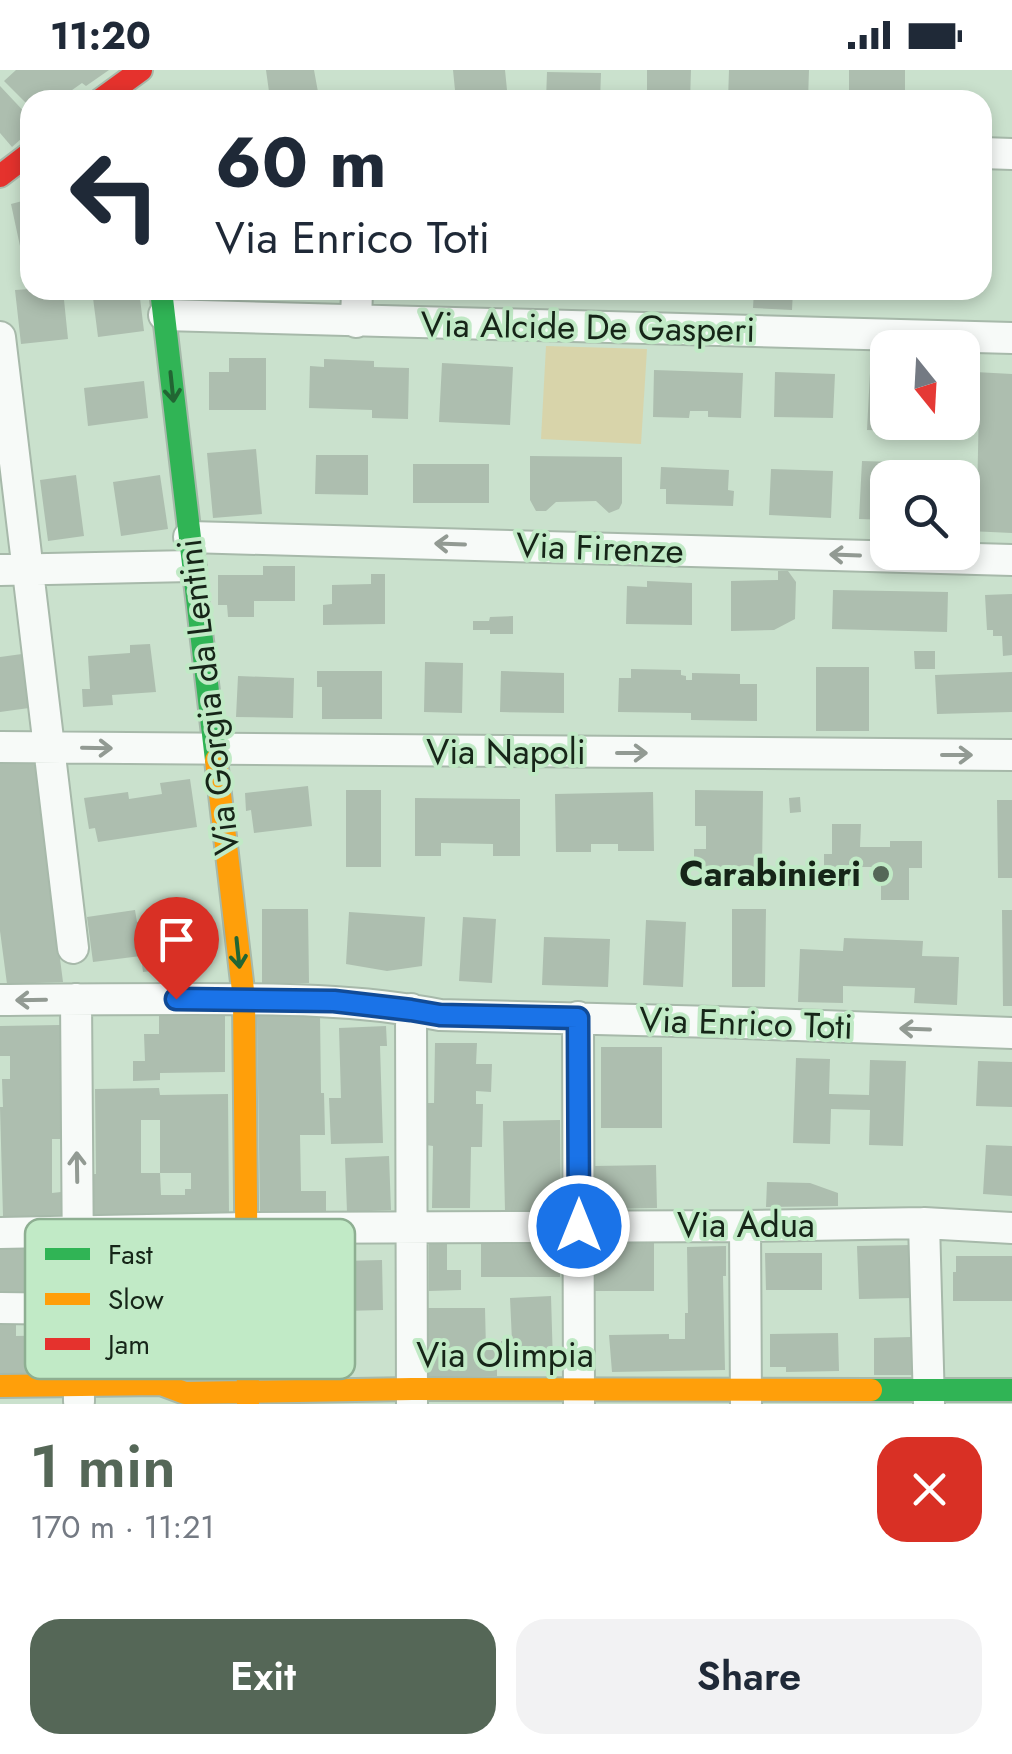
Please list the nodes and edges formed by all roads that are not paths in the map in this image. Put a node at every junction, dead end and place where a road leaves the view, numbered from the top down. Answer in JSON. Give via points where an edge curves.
{"nodes":[{"id":1,"x":20,"y":161,"type":"edge"},
{"id":2,"x":0,"y":176,"type":"edge"},
{"id":3,"x":357,"y":300,"type":"edge"},
{"id":4,"x":162,"y":303,"type":"edge"},
{"id":5,"x":356,"y":322,"type":"junction"},
{"id":6,"x":0,"y":337,"type":"edge"},
{"id":7,"x":1012,"y":338,"type":"edge"},
{"id":8,"x":190,"y":551,"type":"junction"},
{"id":9,"x":1012,"y":560,"type":"edge"},
{"id":10,"x":13,"y":570,"type":"edge"},
{"id":11,"x":0,"y":747,"type":"edge"},
{"id":12,"x":49,"y":747,"type":"junction"},
{"id":13,"x":216,"y":750,"type":"junction"},
{"id":14,"x":1012,"y":755,"type":"edge"},
{"id":15,"x":73,"y":948,"type":"dead end"},
{"id":16,"x":76,"y":999,"type":"junction"},
{"id":17,"x":244,"y":999,"type":"junction"},
{"id":18,"x":0,"y":1000,"type":"edge"},
{"id":19,"x":411,"y":1010,"type":"junction"},
{"id":20,"x":578,"y":1018,"type":"junction"},
{"id":21,"x":1012,"y":1033,"type":"edge"},
{"id":22,"x":78,"y":1219,"type":"edge"},
{"id":23,"x":247,"y":1219,"type":"edge"},
{"id":24,"x":924,"y":1223,"type":"junction"},
{"id":25,"x":579,"y":1226,"type":"junction"},
{"id":26,"x":745,"y":1226,"type":"junction"},
{"id":27,"x":355,"y":1228,"type":"edge"},
{"id":28,"x":411,"y":1228,"type":"junction"},
{"id":29,"x":1012,"y":1228,"type":"edge"},
{"id":30,"x":0,"y":1233,"type":"edge"},
{"id":31,"x":25,"y":1233,"type":"edge"},
{"id":32,"x":0,"y":1308,"type":"edge"},
{"id":33,"x":25,"y":1308,"type":"edge"},
{"id":34,"x":0,"y":1386,"type":"edge"},
{"id":35,"x":1012,"y":1390,"type":"edge"},
{"id":36,"x":79,"y":1394,"type":"edge"},
{"id":37,"x":746,"y":1396,"type":"edge"},
{"id":38,"x":412,"y":1397,"type":"edge"},
{"id":39,"x":580,"y":1397,"type":"edge"},
{"id":40,"x":929,"y":1397,"type":"edge"},
{"id":41,"x":248,"y":1398,"type":"edge"}],
"edges":[{"from":1,"to":2,"type":"street"},
{"from":3,"to":5,"type":"street"},
{"from":4,"to":5,"type":"street","name":"Via Alcide De Gasperi"},
{"from":4,"to":8,"type":"street","name":"Via Gorgia da Lentini","one_way":true},
{"from":5,"to":7,"type":"street","name":"Via Alcide De Gasperi"},
{"from":6,"to":10,"type":"street"},
{"from":9,"to":8,"type":"street","name":"Via Firenze","one_way":true},
{"from":8,"to":10,"type":"street","name":"Via Firenze"},
{"from":8,"to":13,"type":"street","name":"Via Gorgia da Lentini"},
{"from":10,"to":12,"type":"street"},
{"from":11,"to":12,"type":"street","name":"Via Napoli"},
{"from":12,"to":13,"type":"street","name":"Via Napoli","one_way":true},
{"from":12,"to":15,"type":"street"},
{"from":13,"to":14,"type":"street","name":"Via Napoli","one_way":true},
{"from":13,"to":17,"type":"street","name":"Via Gorgia da Lentini","one_way":true},
{"from":16,"to":17,"type":"street","name":"Via Enrico Toti"},
{"from":16,"to":18,"type":"street","name":"Via Enrico Toti","one_way":true},
{"from":22,"to":16,"type":"street","one_way":true},
{"from":17,"to":19,"type":"street","name":"Via Enrico Toti"},
{"from":17,"to":23,"type":"street","name":"Via Gorgia da Lentini"},
{"from":19,"to":20,"type":"street","name":"Via Enrico Toti"},
{"from":19,"to":28,"type":"street"},
{"from":21,"to":20,"type":"street","name":"Via Enrico Toti","one_way":true},
{"from":20,"to":25,"type":"street"},
{"from":24,"to":26,"type":"street","name":"Via Adua"},
{"from":24,"to":29,"type":"street","name":"Via Adua"},
{"from":24,"to":40,"type":"street"},
{"from":25,"to":26,"type":"street","name":"Via Adua"},
{"from":25,"to":28,"type":"street","name":"Via Adua"},
{"from":25,"to":39,"type":"street"},
{"from":26,"to":37,"type":"street"},
{"from":27,"to":28,"type":"street","name":"Via Adua"},
{"from":28,"to":38,"type":"street"},
{"from":30,"to":31,"type":"street","name":"Via Adua"},
{"from":32,"to":33,"type":"street"},
{"from":34,"to":36,"type":"street","name":"Via Olimpia"},
{"from":35,"to":40,"type":"street","name":"Via Olimpia"},
{"from":36,"to":41,"type":"street","name":"Via Olimpia","via":[[160,1384]]},
{"from":37,"to":39,"type":"street","name":"Via Olimpia"},
{"from":37,"to":40,"type":"street","name":"Via Olimpia"},
{"from":38,"to":39,"type":"street","name":"Via Olimpia"},
{"from":38,"to":41,"type":"street","name":"Via Olimpia"}]}
